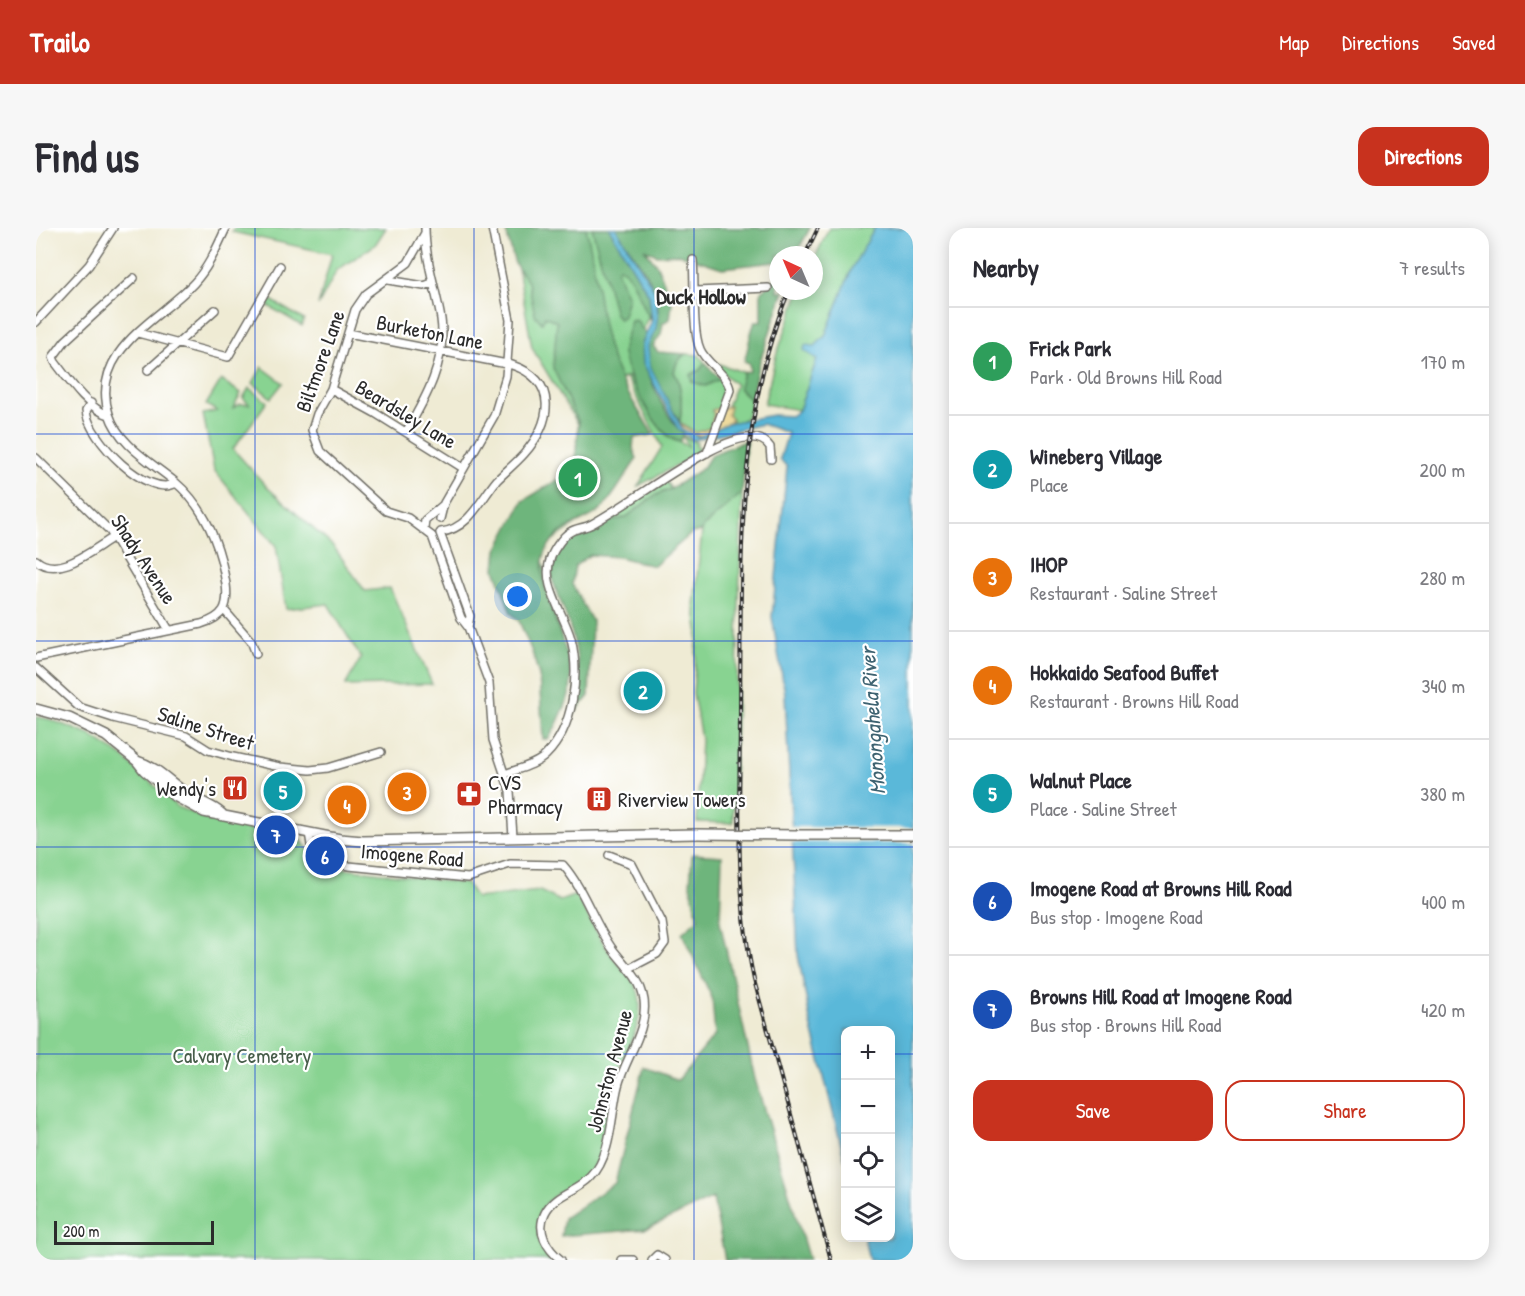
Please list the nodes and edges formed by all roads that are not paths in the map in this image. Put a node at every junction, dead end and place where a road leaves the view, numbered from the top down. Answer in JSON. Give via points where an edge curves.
{"nodes":[{"id":1,"x":112,"y":228,"type":"edge"},
{"id":2,"x":226,"y":228,"type":"edge"},
{"id":3,"x":492,"y":228,"type":"edge"},
{"id":4,"x":425,"y":231,"type":"edge"},
{"id":5,"x":693,"y":260,"type":"dead end"},
{"id":6,"x":280,"y":266,"type":"dead end"},
{"id":7,"x":134,"y":278,"type":"dead end"},
{"id":8,"x":388,"y":280,"type":"junction"},
{"id":9,"x":432,"y":283,"type":"junction"},
{"id":10,"x":768,"y":288,"type":"dead end"},
{"id":11,"x":696,"y":291,"type":"junction"},
{"id":12,"x":215,"y":310,"type":"dead end"},
{"id":13,"x":36,"y":322,"type":"edge"},
{"id":14,"x":138,"y":333,"type":"junction"},
{"id":15,"x":348,"y":333,"type":"junction"},
{"id":16,"x":179,"y":344,"type":"junction"},
{"id":17,"x":440,"y":351,"type":"junction"},
{"id":18,"x":507,"y":364,"type":"junction"},
{"id":19,"x":148,"y":370,"type":"dead end"},
{"id":20,"x":331,"y":389,"type":"junction"},
{"id":21,"x":91,"y":403,"type":"junction"},
{"id":22,"x":109,"y":415,"type":"junction"},
{"id":23,"x":406,"y":432,"type":"junction"},
{"id":24,"x":708,"y":450,"type":"junction"},
{"id":25,"x":36,"y":458,"type":"edge"},
{"id":26,"x":771,"y":459,"type":"dead end"},
{"id":27,"x":463,"y":468,"type":"junction"},
{"id":28,"x":176,"y":483,"type":"junction"},
{"id":29,"x":444,"y":503,"type":"junction"},
{"id":30,"x":429,"y":517,"type":"junction"},
{"id":31,"x":408,"y":518,"type":"junction"},
{"id":32,"x":441,"y":527,"type":"junction"},
{"id":33,"x":424,"y":528,"type":"junction"},
{"id":34,"x":432,"y":536,"type":"junction"},
{"id":35,"x":114,"y":537,"type":"junction"},
{"id":36,"x":36,"y":560,"type":"edge"},
{"id":37,"x":225,"y":611,"type":"junction"},
{"id":38,"x":468,"y":627,"type":"junction"},
{"id":39,"x":169,"y":630,"type":"junction"},
{"id":40,"x":256,"y":654,"type":"dead end"},
{"id":41,"x":36,"y":657,"type":"edge"},
{"id":42,"x":36,"y":668,"type":"edge"},
{"id":43,"x":36,"y":709,"type":"edge"},
{"id":44,"x":381,"y":752,"type":"dead end"},
{"id":45,"x":506,"y":774,"type":"junction"},
{"id":46,"x":309,"y":832,"type":"junction"},
{"id":47,"x":913,"y":835,"type":"edge"},
{"id":48,"x":513,"y":837,"type":"junction"},
{"id":49,"x":609,"y":855,"type":"dead end"},
{"id":50,"x":563,"y":865,"type":"joint"},
{"id":51,"x":630,"y":968,"type":"junction"},
{"id":52,"x":561,"y":1260,"type":"edge"},
{"id":53,"x":621,"y":1260,"type":"edge"},
{"id":54,"x":633,"y":1260,"type":"edge"},
{"id":55,"x":651,"y":1260,"type":"edge"},
{"id":56,"x":665,"y":1260,"type":"edge"}],
"edges":[{"from":1,"to":13,"type":"street","via":[[89,265]]},
{"from":2,"to":14,"type":"street","via":[[202,274]]},
{"from":3,"to":18,"type":"street","via":[[508,299]]},
{"from":4,"to":8,"type":"street","name":"Biltmore Lane","via":[[408,263]]},
{"from":4,"to":9,"type":"street"},
{"from":5,"to":11,"type":"street"},
{"from":6,"to":16,"type":"street","via":[[228,357]]},
{"from":7,"to":21,"type":"street","via":[[65,341],[53,357]]},
{"from":8,"to":9,"type":"street","via":[[424,286]]},
{"from":8,"to":15,"type":"street","name":"Biltmore Lane","via":[[366,294]]},
{"from":9,"to":17,"type":"street","via":[[441,321]]},
{"from":10,"to":11,"type":"street"},
{"from":11,"to":24,"type":"street","via":[[699,346],[730,386]]},
{"from":12,"to":16,"type":"street"},
{"from":14,"to":16,"type":"street"},
{"from":14,"to":22,"type":"street","via":[[119,350],[112,364],[106,390]]},
{"from":15,"to":17,"type":"street","name":"Burketon Lane"},
{"from":15,"to":20,"type":"street","name":"Biltmore Lane"},
{"from":16,"to":19,"type":"street"},
{"from":17,"to":18,"type":"street","name":"Burketon Lane"},
{"from":17,"to":23,"type":"street","via":[[428,395]]},
{"from":18,"to":27,"type":"street","via":[[494,416]]},
{"from":18,"to":32,"type":"street","name":"Burketon Lane","via":[[525,369],[538,381],[545,395],[545,418],[524,454],[497,480],[475,512],[453,528]]},
{"from":20,"to":23,"type":"street","name":"Beardsley Lane"},
{"from":20,"to":31,"type":"street","name":"Biltmore Lane","via":[[312,430],[320,451],[386,511]]},
{"from":21,"to":22,"type":"street"},
{"from":21,"to":28,"type":"street","via":[[86,411],[88,422],[104,446],[152,484],[165,487]]},
{"from":22,"to":28,"type":"street","via":[[124,440]]},
{"from":23,"to":27,"type":"street","name":"Beardsley Lane"},
{"from":24,"to":26,"type":"street","via":[[747,438],[763,440],[770,447]]},
{"from":24,"to":45,"type":"street","via":[[590,526],[570,531],[551,556],[551,587],[571,638],[575,665],[573,695],[567,718],[546,755]]},
{"from":25,"to":35,"type":"street","name":"Shady Avenue"},
{"from":27,"to":29,"type":"street"},
{"from":28,"to":37,"type":"street","via":[[201,511],[215,539],[226,583]]},
{"from":29,"to":30,"type":"street"},
{"from":29,"to":32,"type":"street"},
{"from":30,"to":31,"type":"street"},
{"from":30,"to":32,"type":"street"},
{"from":30,"to":33,"type":"street"},
{"from":31,"to":33,"type":"street"},
{"from":32,"to":34,"type":"street"},
{"from":32,"to":38,"type":"street","via":[[470,616]]},
{"from":33,"to":34,"type":"street"},
{"from":34,"to":38,"type":"street","via":[[461,618]]},
{"from":35,"to":36,"type":"street","via":[[60,567],[50,568]]},
{"from":35,"to":39,"type":"street","name":"Shady Avenue"},
{"from":37,"to":39,"type":"street","via":[[210,621]]},
{"from":37,"to":40,"type":"street"},
{"from":38,"to":45,"type":"street","via":[[489,683],[494,742]]},
{"from":39,"to":41,"type":"street"},
{"from":42,"to":44,"type":"street","name":"Saline Street","via":[[79,706],[186,736],[208,750],[233,757],[310,770]]},
{"from":43,"to":46,"type":"main road","via":[[89,726],[222,814]]},
{"from":45,"to":48,"type":"street"},
{"from":46,"to":48,"type":"main road","via":[[350,841]]},
{"from":46,"to":50,"type":"street","name":"Imogene Road","via":[[319,857],[349,866],[468,878],[510,864]]},
{"from":47,"to":48,"type":"main road","bridge":true},
{"from":49,"to":51,"type":"street","via":[[633,864],[662,922],[665,943],[657,954]]},
{"from":50,"to":51,"type":"street","name":"Johnston Avenue","via":[[611,946]]},
{"from":51,"to":52,"type":"street","name":"Johnston Avenue","via":[[644,1002],[643,1020],[617,1089],[616,1109],[599,1165],[591,1177],[555,1200],[545,1212],[544,1239]]},
{"from":53,"to":54,"type":"street"},
{"from":55,"to":56,"type":"street","via":[[657,1255]]}]}
